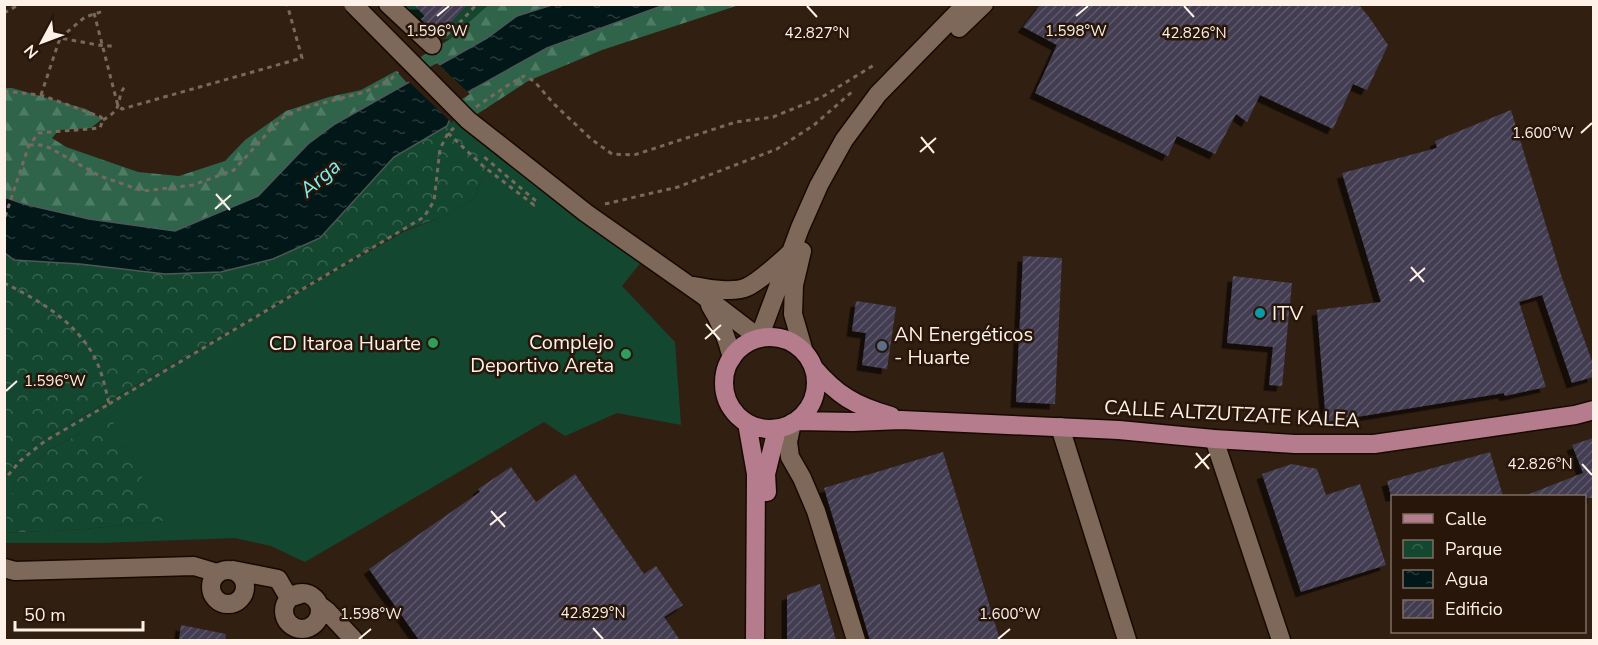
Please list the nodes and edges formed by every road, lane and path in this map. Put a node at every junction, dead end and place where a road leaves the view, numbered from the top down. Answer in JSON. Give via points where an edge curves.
{"nodes":[{"id":1,"x":20,"y":4,"type":"edge"},
{"id":2,"x":287,"y":4,"type":"edge"},
{"id":3,"x":353,"y":4,"type":"edge"},
{"id":4,"x":388,"y":4,"type":"edge"},
{"id":5,"x":477,"y":4,"type":"edge"},
{"id":6,"x":966,"y":4,"type":"edge"},
{"id":7,"x":984,"y":4,"type":"edge"},
{"id":8,"x":104,"y":11,"type":"dead end"},
{"id":9,"x":4,"y":13,"type":"edge"},
{"id":10,"x":94,"y":13,"type":"junction"},
{"id":11,"x":60,"y":38,"type":"junction"},
{"id":12,"x":432,"y":45,"type":"joint"},
{"id":13,"x":104,"y":46,"type":"junction"},
{"id":14,"x":114,"y":46,"type":"dead end"},
{"id":15,"x":874,"y":65,"type":"dead end"},
{"id":16,"x":399,"y":72,"type":"dead end"},
{"id":17,"x":126,"y":86,"type":"dead end"},
{"id":18,"x":4,"y":91,"type":"edge"},
{"id":19,"x":853,"y":91,"type":"dead end"},
{"id":20,"x":41,"y":95,"type":"junction"},
{"id":21,"x":118,"y":106,"type":"junction"},
{"id":22,"x":469,"y":113,"type":"dead end"},
{"id":23,"x":104,"y":120,"type":"junction"},
{"id":24,"x":455,"y":126,"type":"dead end"},
{"id":25,"x":448,"y":133,"type":"junction"},
{"id":26,"x":29,"y":145,"type":"junction"},
{"id":27,"x":480,"y":153,"type":"dead end"},
{"id":28,"x":601,"y":205,"type":"dead end"},
{"id":29,"x":4,"y":220,"type":"edge"},
{"id":30,"x":791,"y":253,"type":"junction"},
{"id":31,"x":4,"y":283,"type":"edge"},
{"id":32,"x":689,"y":285,"type":"junction"},
{"id":33,"x":704,"y":296,"type":"junction"},
{"id":34,"x":759,"y":338,"type":"junction"},
{"id":35,"x":732,"y":358,"type":"junction"},
{"id":36,"x":808,"y":359,"type":"junction"},
{"id":37,"x":109,"y":404,"type":"junction"},
{"id":38,"x":1593,"y":410,"type":"edge"},
{"id":39,"x":901,"y":420,"type":"junction"},
{"id":40,"x":747,"y":423,"type":"junction"},
{"id":41,"x":788,"y":424,"type":"junction"},
{"id":42,"x":1060,"y":427,"type":"junction"},
{"id":43,"x":1214,"y":439,"type":"junction"},
{"id":44,"x":4,"y":480,"type":"edge"},
{"id":45,"x":4,"y":568,"type":"edge"},
{"id":46,"x":296,"y":596,"type":"junction"},
{"id":47,"x":317,"y":613,"type":"junction"},
{"id":48,"x":354,"y":640,"type":"edge"},
{"id":49,"x":755,"y":640,"type":"edge"},
{"id":50,"x":767,"y":640,"type":"edge"},
{"id":51,"x":856,"y":640,"type":"edge"},
{"id":52,"x":1127,"y":640,"type":"edge"},
{"id":53,"x":1281,"y":640,"type":"edge"}],
"edges":[{"from":1,"to":9,"type":"path"},
{"from":2,"to":21,"type":"path","via":[[302,58],[122,109]]},
{"from":3,"to":32,"type":"street","bridge":true,"via":[[468,120],[586,213]]},
{"from":4,"to":12,"type":"street"},
{"from":5,"to":12,"type":"path","via":[[453,30]]},
{"from":6,"to":30,"type":"street","via":[[879,94],[844,140],[819,184]]},
{"from":7,"to":36,"type":"street","via":[[891,95],[850,151],[816,213],[794,285],[793,314]]},
{"from":8,"to":10,"type":"path"},
{"from":10,"to":11,"type":"path"},
{"from":10,"to":13,"type":"path"},
{"from":11,"to":13,"type":"path"},
{"from":11,"to":20,"type":"path"},
{"from":13,"to":14,"type":"path"},
{"from":13,"to":21,"type":"path"},
{"from":15,"to":22,"type":"path","via":[[822,97],[774,117],[736,122],[634,154],[612,154],[524,76]]},
{"from":16,"to":26,"type":"path","via":[[365,92],[285,116],[234,170],[193,185],[142,190],[100,176],[50,148]]},
{"from":17,"to":21,"type":"path","via":[[121,90]]},
{"from":18,"to":20,"type":"path"},
{"from":19,"to":28,"type":"path","via":[[814,125],[777,149],[678,187]]},
{"from":20,"to":23,"type":"path"},
{"from":21,"to":23,"type":"path"},
{"from":23,"to":26,"type":"path","via":[[100,128],[39,133]]},
{"from":24,"to":25,"type":"path"},
{"from":25,"to":27,"type":"path","via":[[534,205],[536,201]]},
{"from":25,"to":37,"type":"path","via":[[440,149],[435,201],[424,217]]},
{"from":26,"to":29,"type":"path"},
{"from":30,"to":32,"type":"street","via":[[747,288],[712,290]]},
{"from":30,"to":34,"type":"street"},
{"from":31,"to":37,"type":"path","via":[[58,315],[76,332],[98,365]]},
{"from":32,"to":33,"type":"street"},
{"from":33,"to":34,"type":"street"},
{"from":33,"to":35,"type":"street","via":[[727,336]]},
{"from":34,"to":35,"type":"main road","via":[[745,344]]},
{"from":34,"to":36,"type":"main road","via":[[783,339]]},
{"from":35,"to":40,"type":"main road","via":[[724,384],[727,399]]},
{"from":36,"to":39,"type":"main road","via":[[848,399]]},
{"from":36,"to":41,"type":"main road","via":[[815,374],[813,400],[808,409]]},
{"from":37,"to":44,"type":"path","via":[[45,441]]},
{"from":38,"to":43,"type":"main road","name":"CALLE ALTZUTZATE KALEA","via":[[1374,444]]},
{"from":39,"to":41,"type":"main road"},
{"from":39,"to":42,"type":"main road","name":"CALLE ALTZUTZATE KALEA"},
{"from":40,"to":41,"type":"main road","via":[[762,428]]},
{"from":40,"to":49,"type":"main road","via":[[756,474]]},
{"from":41,"to":50,"type":"main road","via":[[766,474]]},
{"from":41,"to":51,"type":"street","via":[[790,458],[816,511]]},
{"from":42,"to":43,"type":"main road","name":"CALLE ALTZUTZATE KALEA"},
{"from":42,"to":52,"type":"street"},
{"from":43,"to":53,"type":"street"},
{"from":45,"to":46,"type":"street","via":[[15,571],[194,566],[278,579]]},
{"from":46,"to":47,"type":"street","via":[[312,597]]},
{"from":46,"to":47,"type":"street","via":[[284,609],[290,625],[307,628]]},
{"from":47,"to":48,"type":"street","via":[[321,620],[339,625]]}]}
